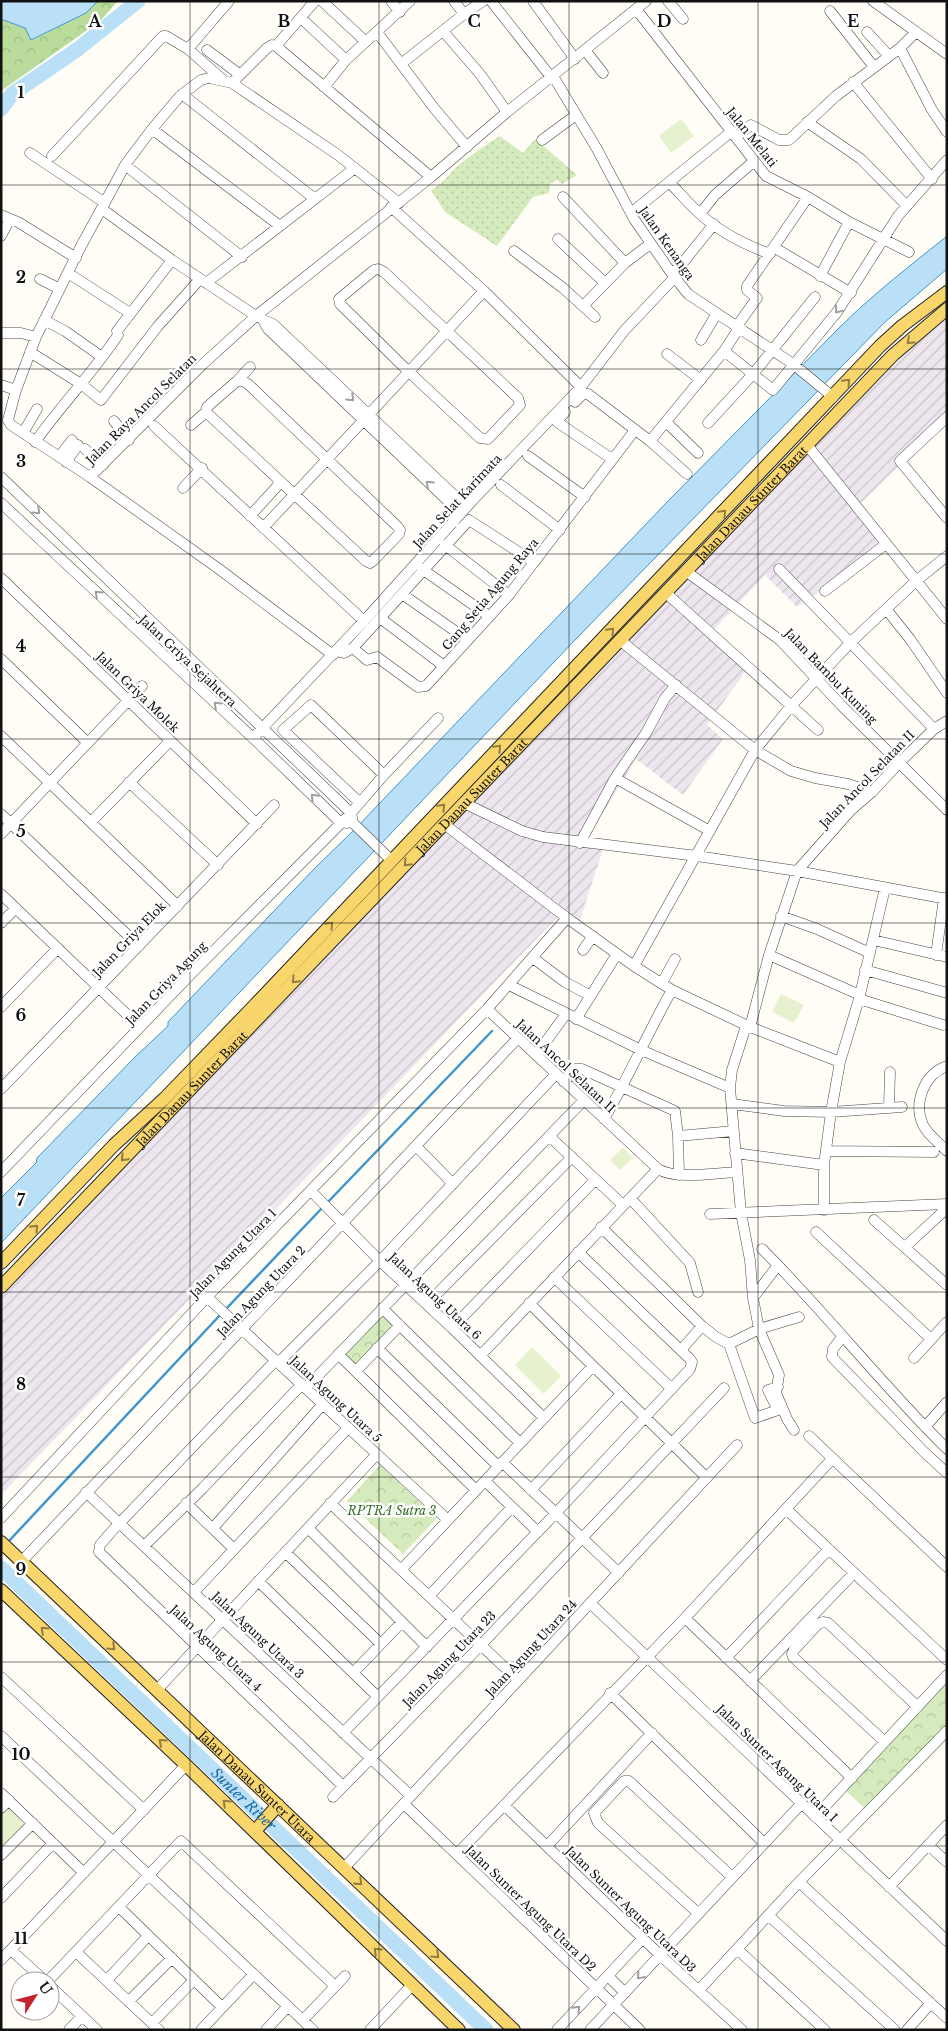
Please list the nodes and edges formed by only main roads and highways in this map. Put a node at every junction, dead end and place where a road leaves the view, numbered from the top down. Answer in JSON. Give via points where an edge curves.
{"nodes":[{"id":1,"x":947,"y":292,"type":"edge"},
{"id":2,"x":947,"y":309,"type":"edge"},
{"id":3,"x":565,"y":680,"type":"junction"},
{"id":4,"x":575,"y":689,"type":"junction"},
{"id":5,"x":256,"y":1012,"type":"junction"},
{"id":6,"x":5,"y":1259,"type":"edge"},
{"id":7,"x":21,"y":1266,"type":"junction"},
{"id":8,"x":1,"y":1287,"type":"edge"},
{"id":9,"x":1,"y":1542,"type":"edge"},
{"id":10,"x":1,"y":1590,"type":"edge"},
{"id":11,"x":276,"y":1808,"type":"junction"},
{"id":12,"x":257,"y":1829,"type":"junction"},
{"id":13,"x":459,"y":2030,"type":"edge"},
{"id":14,"x":514,"y":2030,"type":"edge"}],
"edges":[{"from":3,"to":1,"type":"main road","name":"Jalan Danau Sunter Barat","one_way":true,"via":[[830,394],[902,326]]},
{"from":2,"to":4,"type":"main road","name":"Jalan Danau Sunter Barat","one_way":true,"via":[[893,356]]},
{"from":3,"to":4,"type":"main road"},
{"from":5,"to":3,"type":"main road","name":"Jalan Danau Sunter Barat","one_way":true,"via":[[387,856]]},
{"from":4,"to":5,"type":"main road","name":"Jalan Danau Sunter Barat","one_way":true,"via":[[354,919]]},
{"from":6,"to":5,"type":"main road","name":"Jalan Danau Sunter Barat","one_way":true,"via":[[114,1145]]},
{"from":5,"to":7,"type":"main road","name":"Jalan Danau Sunter Barat","one_way":true},
{"from":6,"to":7,"type":"main road"},
{"from":7,"to":8,"type":"main road","name":"Jalan Danau Sunter Barat"},
{"from":9,"to":11,"type":"main road","name":"Jalan Danau Sunter Utara","one_way":true},
{"from":12,"to":10,"type":"main road","one_way":true},
{"from":11,"to":12,"type":"main road"},
{"from":11,"to":14,"type":"main road","name":"Jalan Danau Sunter Utara","one_way":true,"via":[[344,1868]]},
{"from":13,"to":12,"type":"main road","one_way":true}]}
